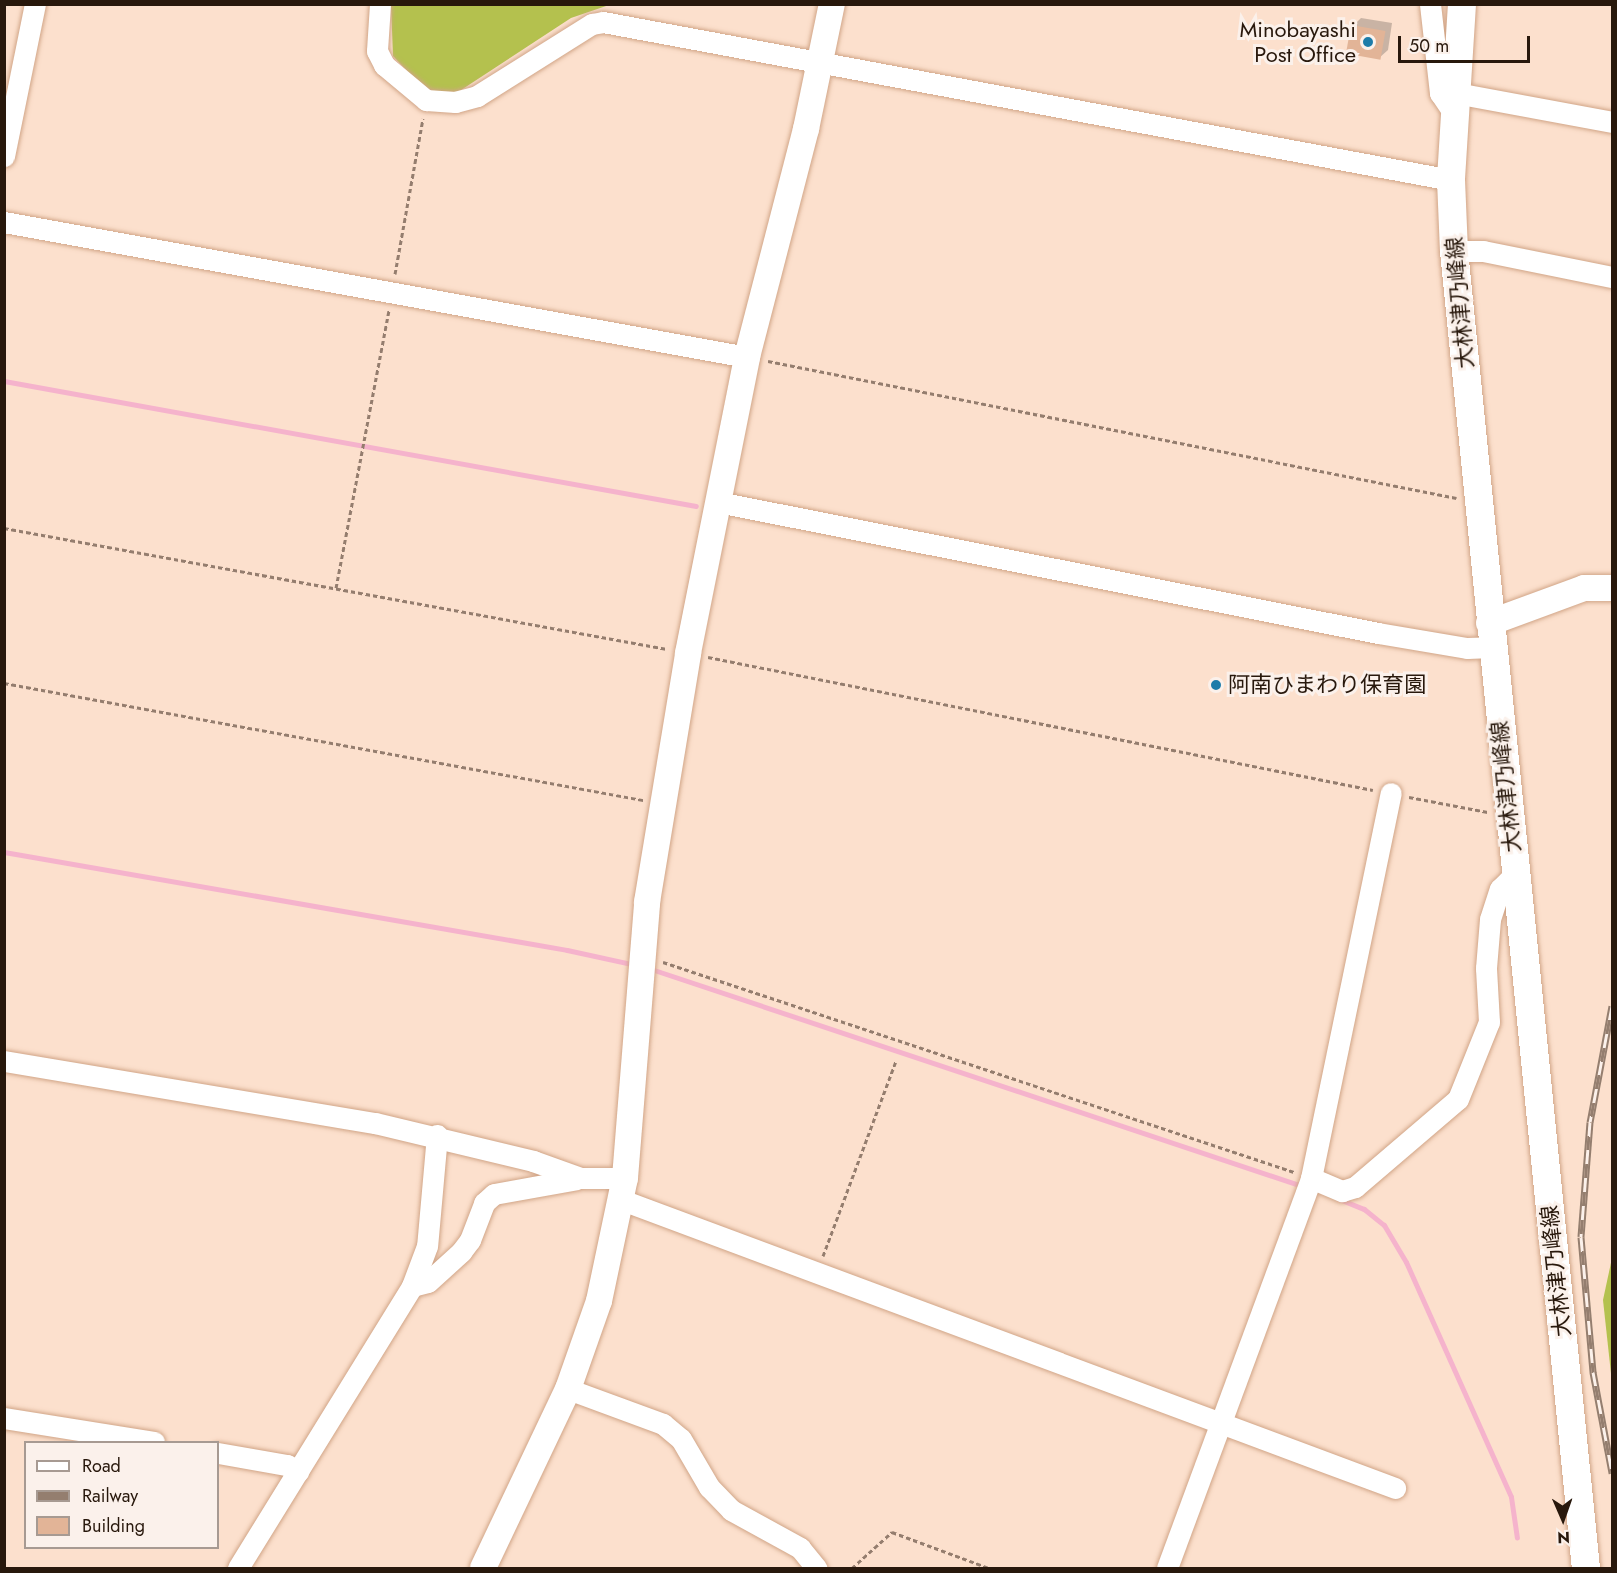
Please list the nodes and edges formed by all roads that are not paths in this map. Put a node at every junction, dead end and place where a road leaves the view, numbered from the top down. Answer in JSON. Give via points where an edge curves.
{"nodes":[{"id":1,"x":35,"y":4,"type":"edge"},
{"id":2,"x":380,"y":4,"type":"edge"},
{"id":3,"x":832,"y":4,"type":"edge"},
{"id":4,"x":1430,"y":4,"type":"edge"},
{"id":5,"x":1461,"y":4,"type":"edge"},
{"id":6,"x":821,"y":61,"type":"junction"},
{"id":7,"x":1455,"y":104,"type":"junction"},
{"id":8,"x":1612,"y":122,"type":"edge"},
{"id":9,"x":4,"y":156,"type":"edge"},
{"id":10,"x":1451,"y":180,"type":"junction"},
{"id":11,"x":4,"y":222,"type":"edge"},
{"id":12,"x":1454,"y":251,"type":"junction"},
{"id":13,"x":1612,"y":276,"type":"edge"},
{"id":14,"x":747,"y":357,"type":"junction"},
{"id":15,"x":718,"y":502,"type":"junction"},
{"id":16,"x":1612,"y":588,"type":"edge"},
{"id":17,"x":1491,"y":635,"type":"junction"},
{"id":18,"x":1391,"y":793,"type":"road end"},
{"id":19,"x":1515,"y":874,"type":"junction"},
{"id":20,"x":4,"y":1061,"type":"edge"},
{"id":21,"x":437,"y":1135,"type":"junction"},
{"id":22,"x":581,"y":1178,"type":"junction"},
{"id":23,"x":1309,"y":1184,"type":"junction"},
{"id":24,"x":623,"y":1189,"type":"junction"},
{"id":25,"x":412,"y":1286,"type":"junction"},
{"id":26,"x":568,"y":1389,"type":"junction"},
{"id":27,"x":4,"y":1418,"type":"edge"},
{"id":28,"x":1220,"y":1423,"type":"junction"},
{"id":29,"x":142,"y":1441,"type":"edge"},
{"id":30,"x":219,"y":1453,"type":"edge"},
{"id":31,"x":298,"y":1471,"type":"junction"},
{"id":32,"x":1395,"y":1488,"type":"dead end"},
{"id":33,"x":238,"y":1569,"type":"edge"},
{"id":34,"x":483,"y":1569,"type":"edge"},
{"id":35,"x":816,"y":1569,"type":"edge"},
{"id":36,"x":1167,"y":1569,"type":"edge"},
{"id":37,"x":1586,"y":1569,"type":"edge"}],
"edges":[{"from":1,"to":9,"type":"street"},
{"from":2,"to":6,"type":"street","via":[[377,51],[384,65],[426,100],[454,102],[477,96],[592,24],[603,22]]},
{"from":3,"to":6,"type":"street"},
{"from":4,"to":7,"type":"street","via":[[1440,93]]},
{"from":5,"to":7,"type":"main road","name":"大林津乃峰線"},
{"from":6,"to":10,"type":"street"},
{"from":6,"to":14,"type":"street"},
{"from":7,"to":8,"type":"street"},
{"from":7,"to":10,"type":"main road","name":"大林津乃峰線"},
{"from":10,"to":12,"type":"main road","name":"大林津乃峰線"},
{"from":11,"to":14,"type":"street"},
{"from":12,"to":13,"type":"street","via":[[1483,251]]},
{"from":12,"to":17,"type":"main road","name":"大林津乃峰線"},
{"from":14,"to":15,"type":"street"},
{"from":15,"to":17,"type":"street","via":[[1378,633],[1467,648]]},
{"from":15,"to":24,"type":"street","via":[[662,804],[641,955]]},
{"from":16,"to":17,"type":"street","via":[[1584,588]]},
{"from":17,"to":19,"type":"main road","name":"大林津乃峰線"},
{"from":18,"to":23,"type":"street"},
{"from":19,"to":23,"type":"street","via":[[1500,889],[1490,919],[1486,968],[1489,1022],[1458,1099],[1355,1187],[1342,1191]]},
{"from":19,"to":37,"type":"main road","name":"大林津乃峰線"},
{"from":20,"to":21,"type":"street"},
{"from":21,"to":22,"type":"street"},
{"from":21,"to":25,"type":"street","via":[[427,1246]]},
{"from":22,"to":24,"type":"street"},
{"from":22,"to":25,"type":"street","via":[[494,1194],[484,1203],[470,1240],[461,1252],[428,1282]]},
{"from":23,"to":28,"type":"street"},
{"from":24,"to":26,"type":"street","via":[[599,1301]]},
{"from":24,"to":28,"type":"street","via":[[817,1272]]},
{"from":25,"to":31,"type":"street"},
{"from":26,"to":34,"type":"street"},
{"from":26,"to":35,"type":"street","via":[[663,1424],[681,1439],[708,1487],[731,1510],[800,1548]]},
{"from":27,"to":29,"type":"street"},
{"from":28,"to":32,"type":"street"},
{"from":28,"to":36,"type":"street"},
{"from":30,"to":31,"type":"street","via":[[287,1465]]},
{"from":31,"to":33,"type":"street"}]}
